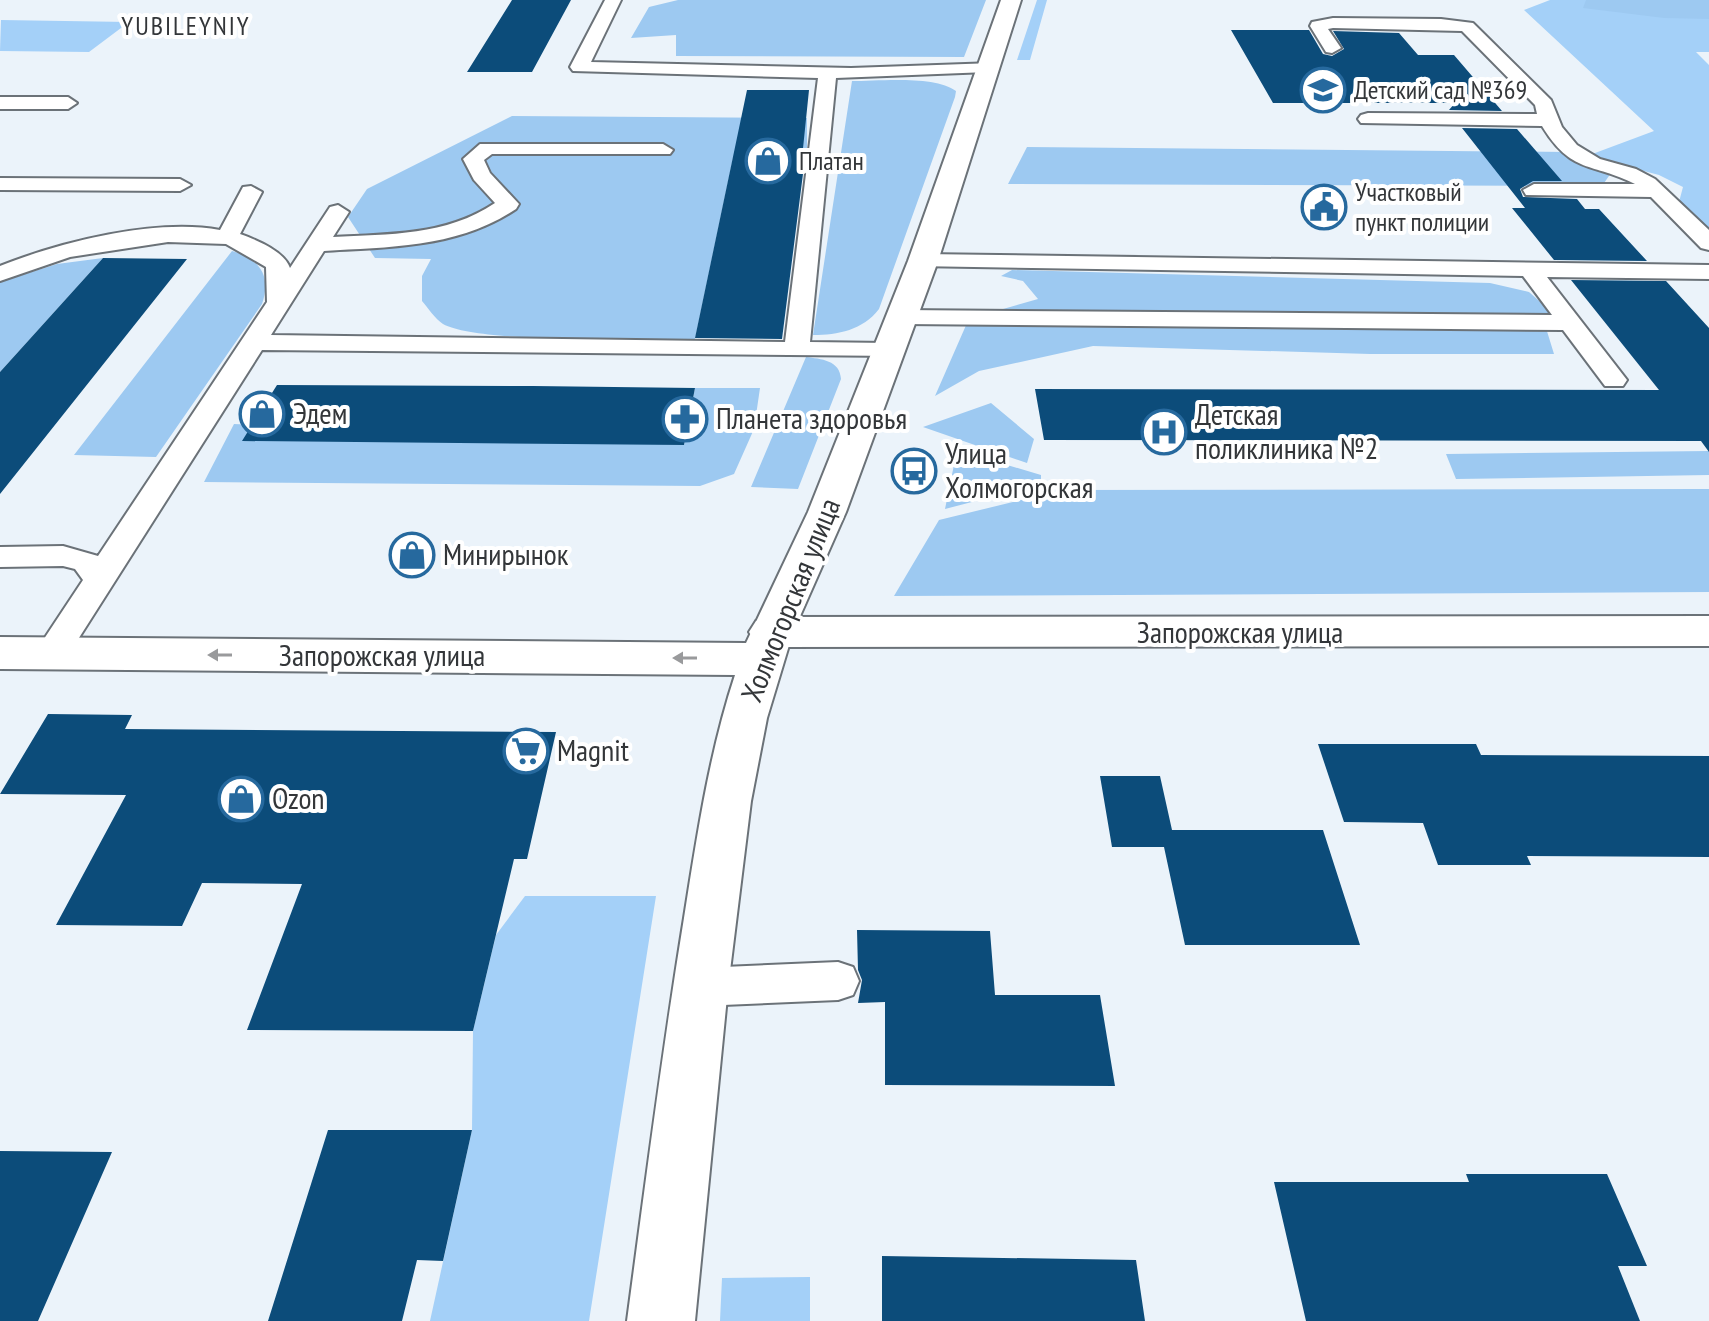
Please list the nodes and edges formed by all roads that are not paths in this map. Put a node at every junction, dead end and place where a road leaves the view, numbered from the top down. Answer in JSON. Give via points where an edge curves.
{"nodes":[{"id":1,"x":613,"y":0,"type":"edge"},
{"id":2,"x":1011,"y":0,"type":"edge"},
{"id":3,"x":1332,"y":48,"type":"dead end"},
{"id":4,"x":988,"y":67,"type":"junction"},
{"id":5,"x":828,"y":72,"type":"junction"},
{"id":6,"x":0,"y":103,"type":"edge"},
{"id":7,"x":68,"y":103,"type":"dead end"},
{"id":8,"x":1368,"y":119,"type":"dead end"},
{"id":9,"x":1545,"y":120,"type":"junction"},
{"id":10,"x":663,"y":150,"type":"dead end"},
{"id":11,"x":0,"y":184,"type":"edge"},
{"id":12,"x":180,"y":185,"type":"dead end"},
{"id":13,"x":1534,"y":190,"type":"dead end"},
{"id":14,"x":1657,"y":191,"type":"junction"},
{"id":15,"x":251,"y":192,"type":"dead end"},
{"id":16,"x":338,"y":212,"type":"dead end"},
{"id":17,"x":228,"y":236,"type":"junction"},
{"id":18,"x":1709,"y":243,"type":"edge"},
{"id":19,"x":6,"y":245,"type":"dead end"},
{"id":20,"x":316,"y":245,"type":"junction"},
{"id":21,"x":54,"y":254,"type":"junction"},
{"id":22,"x":923,"y":261,"type":"junction"},
{"id":23,"x":1530,"y":270,"type":"junction"},
{"id":24,"x":1709,"y":272,"type":"edge"},
{"id":25,"x":0,"y":274,"type":"edge"},
{"id":26,"x":279,"y":302,"type":"junction"},
{"id":27,"x":902,"y":317,"type":"junction"},
{"id":28,"x":1570,"y":323,"type":"junction"},
{"id":29,"x":253,"y":342,"type":"junction"},
{"id":30,"x":797,"y":349,"type":"junction"},
{"id":31,"x":888,"y":351,"type":"junction"},
{"id":32,"x":1614,"y":380,"type":"dead end"},
{"id":33,"x":0,"y":557,"type":"edge"},
{"id":34,"x":99,"y":579,"type":"junction"},
{"id":35,"x":1709,"y":631,"type":"edge"},
{"id":36,"x":767,"y":645,"type":"junction"},
{"id":37,"x":0,"y":653,"type":"edge"},
{"id":38,"x":51,"y":654,"type":"junction"},
{"id":39,"x":838,"y":981,"type":"dead end"},
{"id":40,"x":700,"y":987,"type":"junction"},
{"id":41,"x":661,"y":1321,"type":"edge"}],
"edges":[{"from":1,"to":5,"type":"lane","via":[[579,67]]},
{"from":2,"to":4,"type":"main road","name":"Холмогорская улица"},
{"from":3,"to":9,"type":"lane","via":[[1318,26],[1467,27],[1544,104]]},
{"from":4,"to":5,"type":"lane"},
{"from":4,"to":22,"type":"main road","name":"Холмогорская улица"},
{"from":5,"to":30,"type":"lane"},
{"from":6,"to":7,"type":"lane"},
{"from":8,"to":9,"type":"lane"},
{"from":9,"to":14,"type":"lane","via":[[1582,158],[1643,177]]},
{"from":10,"to":20,"type":"lane","via":[[487,148],[473,159],[481,176],[508,204],[493,217],[437,235]]},
{"from":11,"to":12,"type":"lane"},
{"from":13,"to":14,"type":"lane"},
{"from":14,"to":18,"type":"lane"},
{"from":15,"to":17,"type":"lane"},
{"from":16,"to":20,"type":"lane"},
{"from":17,"to":21,"type":"lane","via":[[123,241]]},
{"from":17,"to":26,"type":"lane","via":[[254,246],[278,265]]},
{"from":19,"to":21,"type":"lane"},
{"from":20,"to":26,"type":"lane"},
{"from":21,"to":25,"type":"lane"},
{"from":22,"to":23,"type":"lane"},
{"from":22,"to":27,"type":"main road","name":"Холмогорская улица"},
{"from":23,"to":24,"type":"lane"},
{"from":23,"to":28,"type":"lane"},
{"from":26,"to":29,"type":"lane"},
{"from":27,"to":28,"type":"lane"},
{"from":27,"to":31,"type":"main road","name":"Холмогорская улица"},
{"from":28,"to":32,"type":"lane"},
{"from":29,"to":30,"type":"lane"},
{"from":29,"to":34,"type":"lane"},
{"from":30,"to":31,"type":"lane"},
{"from":31,"to":36,"type":"main road","name":"Холмогорская улица","via":[[827,512]]},
{"from":33,"to":34,"type":"lane","via":[[63,556],[86,562]]},
{"from":34,"to":38,"type":"lane"},
{"from":35,"to":36,"type":"main road","name":"Запорожская улица"},
{"from":36,"to":38,"type":"main road","name":"Запорожская улица","one_way":true},
{"from":36,"to":40,"type":"main road","name":"Холмогорская улица","via":[[744,718],[727,801]]},
{"from":37,"to":38,"type":"main road","name":"Запорожская улица"},
{"from":39,"to":40,"type":"lane"},
{"from":40,"to":41,"type":"main road","name":"Холмогорская улица"}]}
